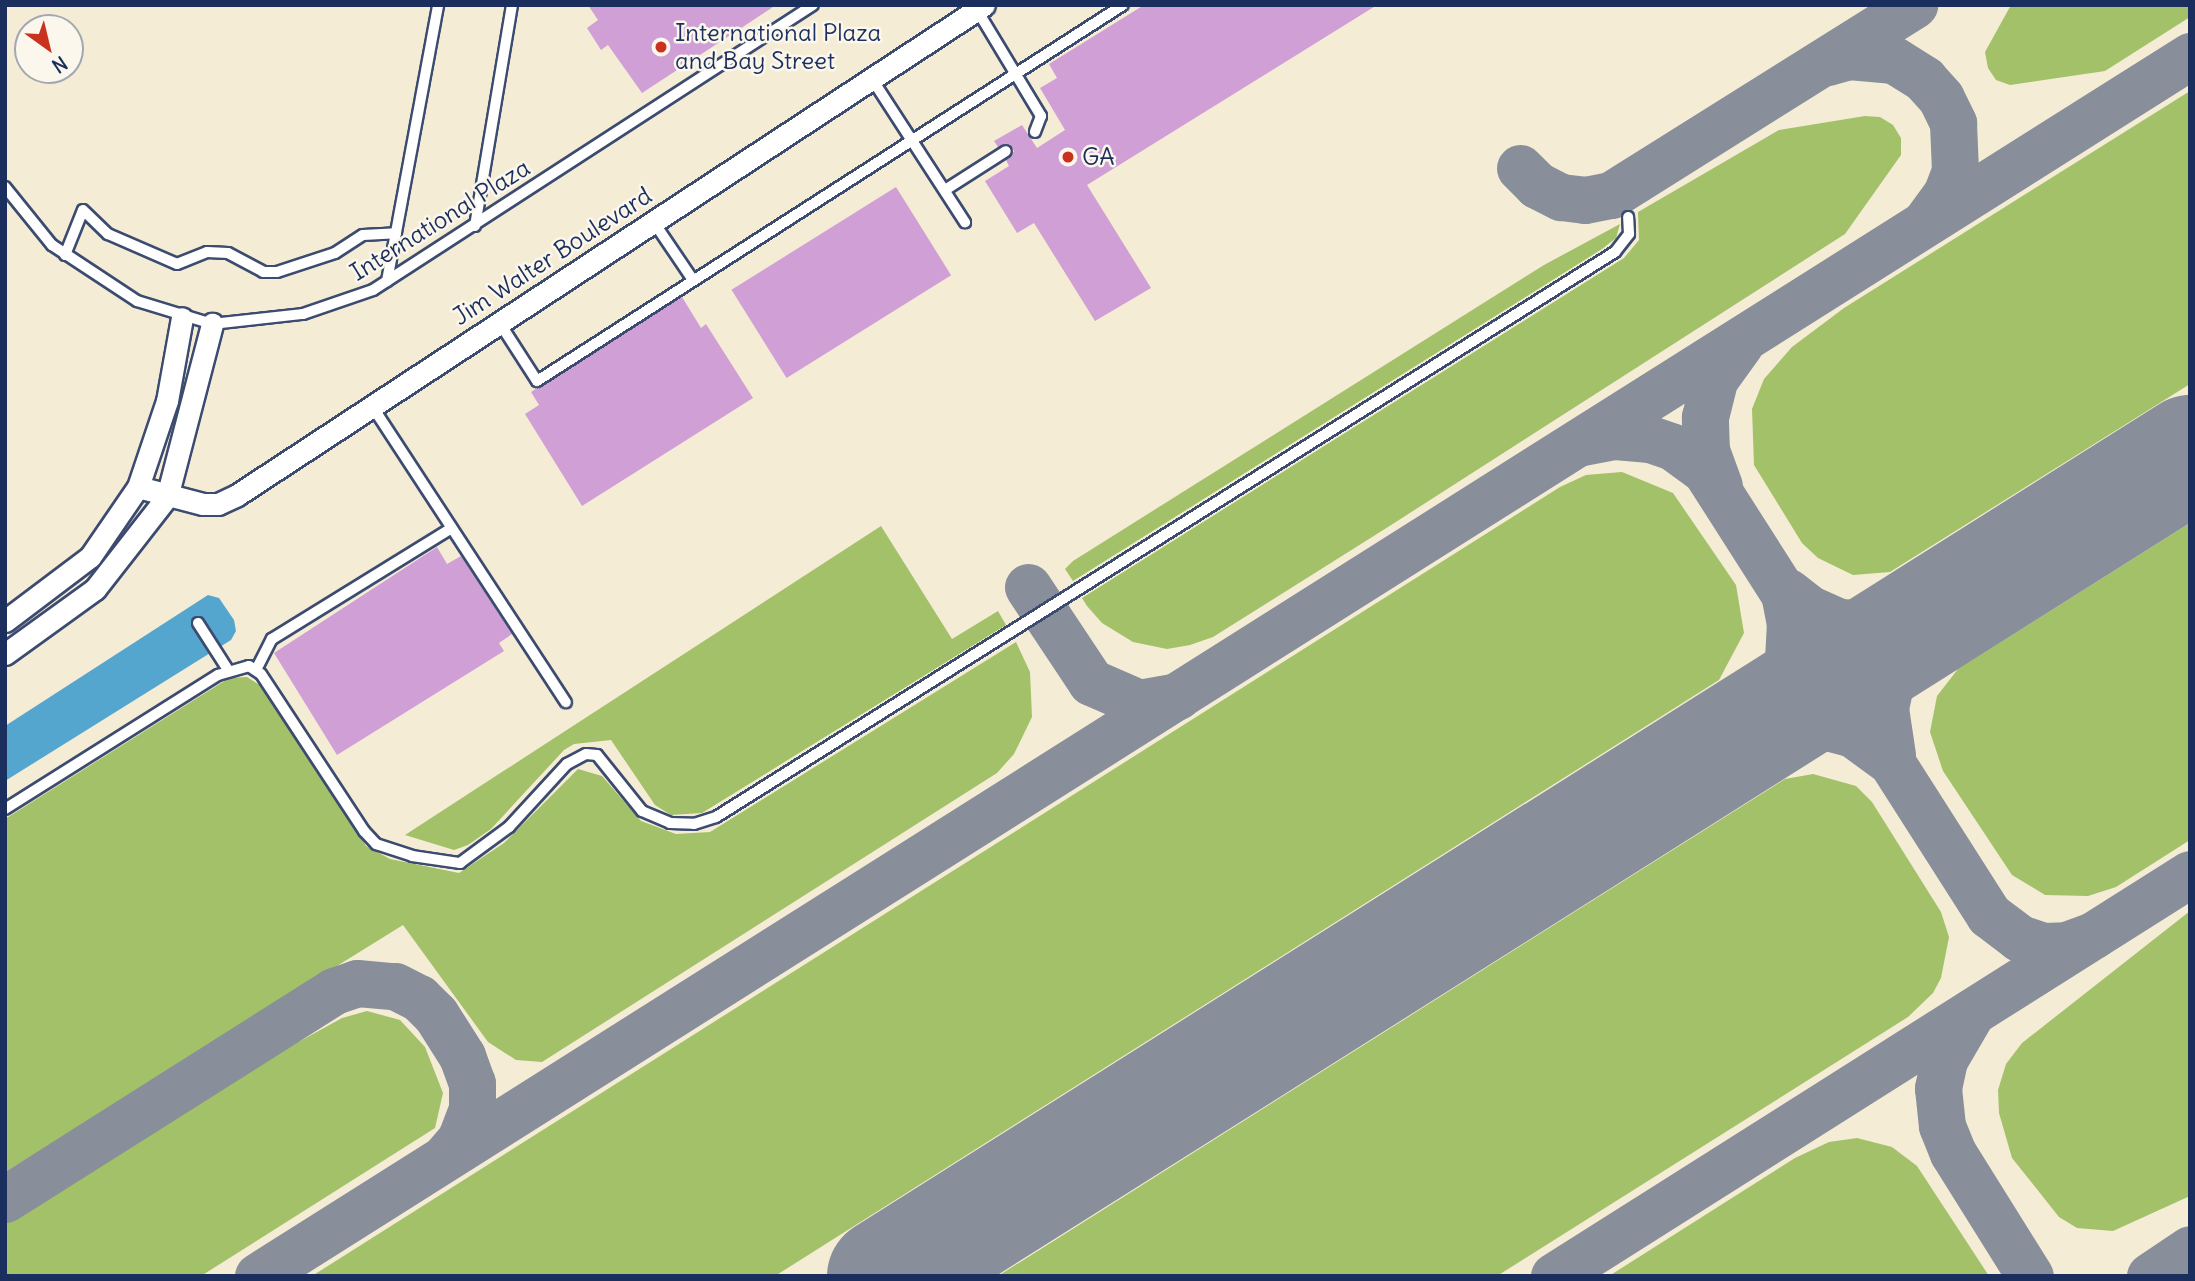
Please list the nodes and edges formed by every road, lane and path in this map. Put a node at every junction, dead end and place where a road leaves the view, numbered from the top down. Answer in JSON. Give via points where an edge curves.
{"nodes":[{"id":1,"x":438,"y":5,"type":"edge"},
{"id":2,"x":512,"y":5,"type":"edge"},
{"id":3,"x":813,"y":5,"type":"edge"},
{"id":4,"x":1123,"y":5,"type":"edge"},
{"id":5,"x":981,"y":8,"type":"edge"},
{"id":6,"x":1016,"y":73,"type":"junction"},
{"id":7,"x":872,"y":79,"type":"junction"},
{"id":8,"x":1035,"y":132,"type":"dead end"},
{"id":9,"x":913,"y":141,"type":"junction"},
{"id":10,"x":1006,"y":151,"type":"dead end"},
{"id":11,"x":5,"y":187,"type":"edge"},
{"id":12,"x":945,"y":190,"type":"junction"},
{"id":13,"x":1628,"y":217,"type":"dead end"},
{"id":14,"x":653,"y":221,"type":"junction"},
{"id":15,"x":965,"y":222,"type":"dead end"},
{"id":16,"x":475,"y":226,"type":"junction"},
{"id":17,"x":396,"y":233,"type":"junction"},
{"id":18,"x":65,"y":255,"type":"junction"},
{"id":19,"x":693,"y":280,"type":"junction"},
{"id":20,"x":387,"y":281,"type":"junction"},
{"id":21,"x":182,"y":318,"type":"junction"},
{"id":22,"x":499,"y":322,"type":"junction"},
{"id":23,"x":212,"y":324,"type":"junction"},
{"id":24,"x":372,"y":406,"type":"junction"},
{"id":25,"x":138,"y":486,"type":"junction"},
{"id":26,"x":167,"y":497,"type":"junction"},
{"id":27,"x":452,"y":528,"type":"junction"},
{"id":28,"x":5,"y":621,"type":"edge"},
{"id":29,"x":198,"y":622,"type":"dead end"},
{"id":30,"x":5,"y":654,"type":"edge"},
{"id":31,"x":228,"y":670,"type":"junction"},
{"id":32,"x":256,"y":670,"type":"junction"},
{"id":33,"x":566,"y":702,"type":"dead end"},
{"id":34,"x":5,"y":809,"type":"edge"}],
"edges":[{"from":1,"to":17,"type":"lane"},
{"from":2,"to":16,"type":"lane"},
{"from":3,"to":16,"type":"lane","name":"International Plaza"},
{"from":4,"to":6,"type":"lane"},
{"from":5,"to":6,"type":"lane"},
{"from":5,"to":7,"type":"street","name":"Jim Walter Boulevard"},
{"from":6,"to":8,"type":"lane","via":[[1041,116]]},
{"from":6,"to":9,"type":"lane"},
{"from":7,"to":9,"type":"lane"},
{"from":7,"to":14,"type":"street","name":"Jim Walter Boulevard"},
{"from":9,"to":12,"type":"lane"},
{"from":9,"to":19,"type":"lane"},
{"from":10,"to":12,"type":"lane"},
{"from":11,"to":18,"type":"lane","name":"International Plaza"},
{"from":12,"to":15,"type":"lane"},
{"from":13,"to":32,"type":"lane","via":[[1629,234],[1615,252],[716,817],[694,824],[670,823],[642,811],[597,755],[586,754],[567,764],[509,827],[460,863],[412,856],[376,844]]},
{"from":14,"to":19,"type":"lane"},
{"from":14,"to":22,"type":"street","name":"Jim Walter Boulevard"},
{"from":16,"to":20,"type":"lane","name":"International Plaza"},
{"from":17,"to":18,"type":"lane","via":[[363,235],[335,253],[277,272],[263,272],[228,253],[207,252],[177,264],[108,234],[83,210]]},
{"from":17,"to":20,"type":"lane"},
{"from":18,"to":21,"type":"lane","name":"International Plaza","via":[[137,301]]},
{"from":19,"to":22,"type":"lane","via":[[537,381]]},
{"from":20,"to":23,"type":"lane","name":"International Plaza","via":[[345,303],[303,314]]},
{"from":21,"to":23,"type":"lane","name":"International Plaza"},
{"from":21,"to":25,"type":"street","via":[[167,401]]},
{"from":22,"to":24,"type":"street","name":"Jim Walter Boulevard"},
{"from":23,"to":26,"type":"street"},
{"from":24,"to":26,"type":"street","name":"Jim Walter Boulevard","via":[[218,504]]},
{"from":24,"to":27,"type":"lane"},
{"from":25,"to":26,"type":"street","name":"Jim Walter Boulevard"},
{"from":25,"to":28,"type":"street","via":[[90,557]]},
{"from":26,"to":30,"type":"street","via":[[95,589]]},
{"from":27,"to":32,"type":"lane","via":[[272,639]]},
{"from":27,"to":33,"type":"lane"},
{"from":29,"to":31,"type":"lane"},
{"from":31,"to":32,"type":"lane","via":[[249,666]]},
{"from":31,"to":34,"type":"lane"}]}
